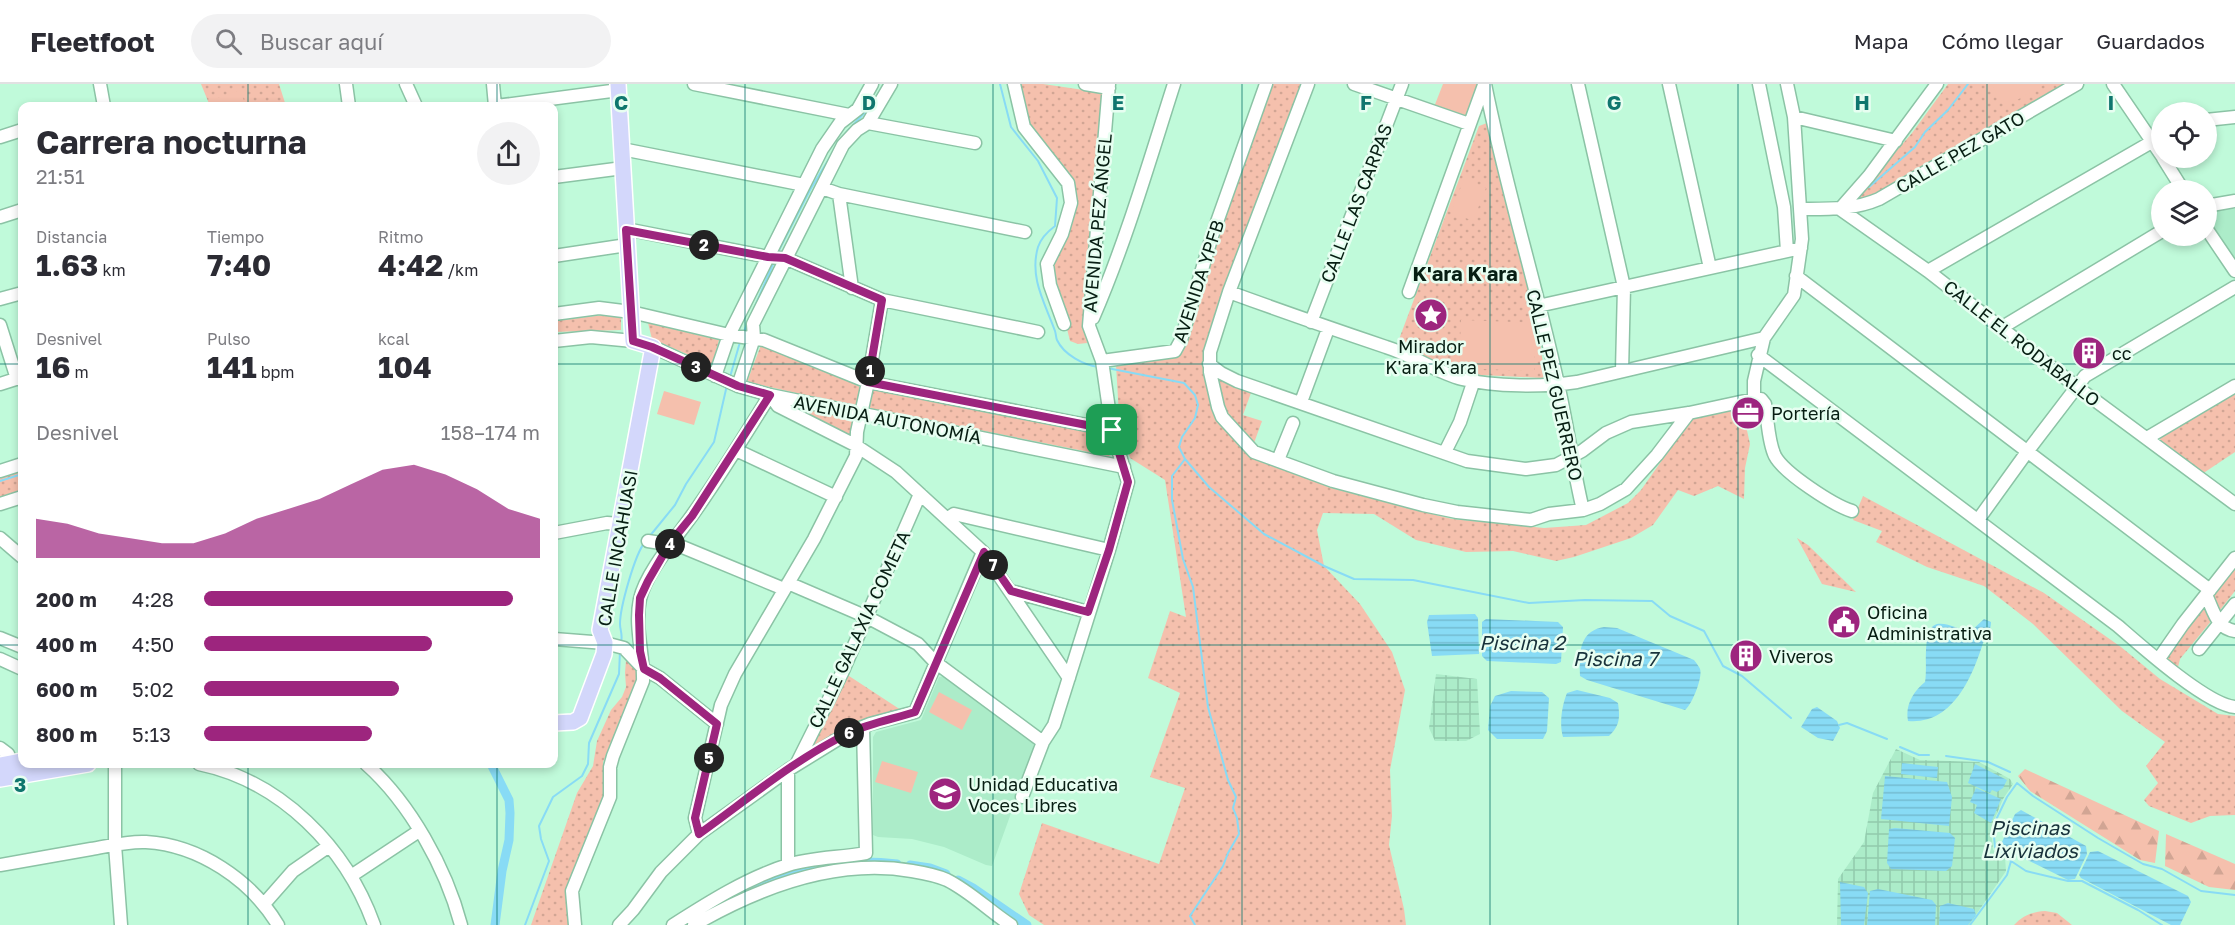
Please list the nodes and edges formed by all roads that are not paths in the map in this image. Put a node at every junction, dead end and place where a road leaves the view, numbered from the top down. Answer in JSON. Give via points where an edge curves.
{"nodes":[{"id":1,"x":100,"y":84,"type":"edge"},
{"id":2,"x":346,"y":84,"type":"edge"},
{"id":3,"x":406,"y":84,"type":"edge"},
{"id":4,"x":493,"y":84,"type":"edge"},
{"id":5,"x":694,"y":84,"type":"edge"},
{"id":6,"x":872,"y":84,"type":"edge"},
{"id":7,"x":891,"y":84,"type":"edge"},
{"id":8,"x":1014,"y":84,"type":"edge"},
{"id":9,"x":1085,"y":84,"type":"edge"},
{"id":10,"x":1174,"y":84,"type":"edge"},
{"id":11,"x":1266,"y":84,"type":"edge"},
{"id":12,"x":1308,"y":84,"type":"edge"},
{"id":13,"x":1354,"y":84,"type":"edge"},
{"id":14,"x":1402,"y":84,"type":"edge"},
{"id":15,"x":1485,"y":84,"type":"edge"},
{"id":16,"x":1578,"y":84,"type":"edge"},
{"id":17,"x":1669,"y":84,"type":"edge"},
{"id":18,"x":1760,"y":84,"type":"edge"},
{"id":19,"x":1787,"y":84,"type":"edge"},
{"id":20,"x":1937,"y":84,"type":"edge"},
{"id":21,"x":2077,"y":84,"type":"edge"},
{"id":22,"x":2113,"y":84,"type":"edge"},
{"id":23,"x":1109,"y":86,"type":"edge"},
{"id":24,"x":618,"y":87,"type":"edge"},
{"id":25,"x":1397,"y":99,"type":"junction"},
{"id":26,"x":102,"y":102,"type":"edge"},
{"id":27,"x":348,"y":102,"type":"edge"},
{"id":28,"x":414,"y":102,"type":"edge"},
{"id":29,"x":495,"y":102,"type":"edge"},
{"id":30,"x":521,"y":102,"type":"edge"},
{"id":31,"x":849,"y":115,"type":"junction"},
{"id":32,"x":1794,"y":117,"type":"junction"},
{"id":33,"x":2235,"y":117,"type":"edge"},
{"id":34,"x":2217,"y":119,"type":"edge"},
{"id":35,"x":868,"y":123,"type":"junction"},
{"id":36,"x":1469,"y":124,"type":"junction"},
{"id":37,"x":18,"y":131,"type":"edge"},
{"id":38,"x":2151,"y":131,"type":"edge"},
{"id":39,"x":0,"y":137,"type":"edge"},
{"id":40,"x":1896,"y":141,"type":"junction"},
{"id":41,"x":2151,"y":141,"type":"edge"},
{"id":42,"x":975,"y":143,"type":"dead end"},
{"id":43,"x":622,"y":149,"type":"junction"},
{"id":44,"x":623,"y":168,"type":"junction"},
{"id":45,"x":558,"y":176,"type":"edge"},
{"id":46,"x":804,"y":185,"type":"junction"},
{"id":47,"x":822,"y":188,"type":"junction"},
{"id":48,"x":839,"y":195,"type":"junction"},
{"id":49,"x":2235,"y":201,"type":"edge"},
{"id":50,"x":2217,"y":204,"type":"edge"},
{"id":51,"x":1800,"y":209,"type":"junction"},
{"id":52,"x":1840,"y":209,"type":"junction"},
{"id":53,"x":18,"y":211,"type":"edge"},
{"id":54,"x":0,"y":217,"type":"edge"},
{"id":55,"x":1026,"y":232,"type":"dead end"},
{"id":56,"x":626,"y":237,"type":"junction"},
{"id":57,"x":2151,"y":238,"type":"edge"},
{"id":58,"x":2217,"y":244,"type":"edge"},
{"id":59,"x":1801,"y":248,"type":"junction"},
{"id":60,"x":1787,"y":251,"type":"junction"},
{"id":61,"x":558,"y":255,"type":"edge"},
{"id":62,"x":768,"y":257,"type":"junction"},
{"id":63,"x":785,"y":258,"type":"junction"},
{"id":64,"x":1710,"y":268,"type":"junction"},
{"id":65,"x":1928,"y":270,"type":"junction"},
{"id":66,"x":2235,"y":271,"type":"edge"},
{"id":67,"x":1796,"y":276,"type":"junction"},
{"id":68,"x":2235,"y":286,"type":"edge"},
{"id":69,"x":1624,"y":287,"type":"junction"},
{"id":70,"x":852,"y":288,"type":"junction"},
{"id":71,"x":1229,"y":292,"type":"junction"},
{"id":72,"x":1409,"y":292,"type":"dead end"},
{"id":73,"x":18,"y":294,"type":"edge"},
{"id":74,"x":0,"y":299,"type":"edge"},
{"id":75,"x":882,"y":300,"type":"junction"},
{"id":76,"x":1538,"y":306,"type":"junction"},
{"id":77,"x":631,"y":312,"type":"junction"},
{"id":78,"x":558,"y":313,"type":"edge"},
{"id":79,"x":1311,"y":322,"type":"junction"},
{"id":80,"x":1064,"y":324,"type":"dead end"},
{"id":81,"x":0,"y":325,"type":"edge"},
{"id":82,"x":1089,"y":326,"type":"junction"},
{"id":83,"x":2001,"y":328,"type":"junction"},
{"id":84,"x":1328,"y":329,"type":"junction"},
{"id":85,"x":1038,"y":332,"type":"dead end"},
{"id":86,"x":729,"y":335,"type":"junction"},
{"id":87,"x":754,"y":338,"type":"junction"},
{"id":88,"x":1764,"y":338,"type":"junction"},
{"id":89,"x":558,"y":341,"type":"edge"},
{"id":90,"x":633,"y":341,"type":"junction"},
{"id":91,"x":652,"y":347,"type":"junction"},
{"id":92,"x":1758,"y":355,"type":"junction"},
{"id":93,"x":1209,"y":364,"type":"junction"},
{"id":94,"x":1103,"y":366,"type":"junction"},
{"id":95,"x":18,"y":369,"type":"edge"},
{"id":96,"x":1622,"y":371,"type":"junction"},
{"id":97,"x":18,"y":372,"type":"edge"},
{"id":98,"x":715,"y":376,"type":"junction"},
{"id":99,"x":1474,"y":380,"type":"junction"},
{"id":100,"x":868,"y":382,"type":"junction"},
{"id":101,"x":0,"y":384,"type":"edge"},
{"id":102,"x":1557,"y":385,"type":"junction"},
{"id":103,"x":738,"y":386,"type":"junction"},
{"id":104,"x":2235,"y":386,"type":"edge"},
{"id":105,"x":2077,"y":387,"type":"junction"},
{"id":106,"x":770,"y":395,"type":"junction"},
{"id":107,"x":1754,"y":399,"type":"junction"},
{"id":108,"x":1301,"y":402,"type":"junction"},
{"id":109,"x":1689,"y":413,"type":"junction"},
{"id":110,"x":862,"y":414,"type":"junction"},
{"id":111,"x":1293,"y":423,"type":"dead end"},
{"id":112,"x":1112,"y":430,"type":"junction"},
{"id":113,"x":2147,"y":438,"type":"junction"},
{"id":114,"x":855,"y":445,"type":"junction"},
{"id":115,"x":736,"y":450,"type":"junction"},
{"id":116,"x":1445,"y":452,"type":"junction"},
{"id":117,"x":2027,"y":452,"type":"junction"},
{"id":118,"x":1570,"y":458,"type":"junction"},
{"id":119,"x":1278,"y":460,"type":"junction"},
{"id":120,"x":18,"y":465,"type":"edge"},
{"id":121,"x":1124,"y":467,"type":"junction"},
{"id":122,"x":0,"y":471,"type":"edge"},
{"id":123,"x":920,"y":494,"type":"junction"},
{"id":124,"x":836,"y":497,"type":"junction"},
{"id":125,"x":18,"y":498,"type":"edge"},
{"id":126,"x":0,"y":504,"type":"edge"},
{"id":127,"x":2235,"y":504,"type":"edge"},
{"id":128,"x":1583,"y":510,"type":"junction"},
{"id":129,"x":1852,"y":511,"type":"dead end"},
{"id":130,"x":948,"y":518,"type":"junction"},
{"id":131,"x":1978,"y":520,"type":"junction"},
{"id":132,"x":621,"y":524,"type":"junction"},
{"id":133,"x":558,"y":532,"type":"edge"},
{"id":134,"x":0,"y":538,"type":"edge"},
{"id":135,"x":648,"y":541,"type":"dead end"},
{"id":136,"x":670,"y":543,"type":"junction"},
{"id":137,"x":1109,"y":550,"type":"junction"},
{"id":138,"x":984,"y":552,"type":"junction"},
{"id":139,"x":18,"y":554,"type":"edge"},
{"id":140,"x":2235,"y":558,"type":"edge"},
{"id":141,"x":786,"y":586,"type":"junction"},
{"id":142,"x":1011,"y":591,"type":"junction"},
{"id":143,"x":2208,"y":592,"type":"junction"},
{"id":144,"x":2235,"y":604,"type":"edge"},
{"id":145,"x":1088,"y":612,"type":"junction"},
{"id":146,"x":867,"y":617,"type":"junction"},
{"id":147,"x":2220,"y":625,"type":"junction"},
{"id":148,"x":2235,"y":631,"type":"edge"},
{"id":149,"x":0,"y":638,"type":"edge"},
{"id":150,"x":558,"y":639,"type":"edge"},
{"id":151,"x":18,"y":645,"type":"edge"},
{"id":152,"x":615,"y":646,"type":"junction"},
{"id":153,"x":2199,"y":650,"type":"dead end"},
{"id":154,"x":0,"y":659,"type":"edge"},
{"id":155,"x":2158,"y":660,"type":"junction"},
{"id":156,"x":935,"y":662,"type":"junction"},
{"id":157,"x":18,"y":667,"type":"edge"},
{"id":158,"x":644,"y":669,"type":"junction"},
{"id":159,"x":1069,"y":678,"type":"junction"},
{"id":160,"x":2235,"y":707,"type":"edge"},
{"id":161,"x":558,"y":723,"type":"edge"},
{"id":162,"x":717,"y":724,"type":"junction"},
{"id":163,"x":863,"y":727,"type":"junction"},
{"id":164,"x":1043,"y":742,"type":"junction"},
{"id":165,"x":0,"y":748,"type":"edge"},
{"id":166,"x":13,"y":766,"type":"edge"},
{"id":167,"x":792,"y":766,"type":"junction"},
{"id":168,"x":115,"y":768,"type":"edge"},
{"id":169,"x":214,"y":768,"type":"edge"},
{"id":170,"x":370,"y":768,"type":"edge"},
{"id":171,"x":0,"y":779,"type":"edge"},
{"id":172,"x":1022,"y":797,"type":"dead end"},
{"id":173,"x":419,"y":831,"type":"junction"},
{"id":174,"x":699,"y":834,"type":"junction"},
{"id":175,"x":115,"y":845,"type":"junction"},
{"id":176,"x":329,"y":846,"type":"junction"},
{"id":177,"x":0,"y":865,"type":"edge"},
{"id":178,"x":788,"y":865,"type":"junction"},
{"id":179,"x":351,"y":876,"type":"junction"},
{"id":180,"x":264,"y":904,"type":"junction"},
{"id":181,"x":715,"y":919,"type":"edge"},
{"id":182,"x":121,"y":925,"type":"edge"},
{"id":183,"x":278,"y":925,"type":"edge"},
{"id":184,"x":374,"y":925,"type":"edge"},
{"id":185,"x":461,"y":925,"type":"edge"},
{"id":186,"x":575,"y":925,"type":"edge"},
{"id":187,"x":619,"y":925,"type":"edge"},
{"id":188,"x":673,"y":925,"type":"edge"},
{"id":189,"x":694,"y":925,"type":"edge"},
{"id":190,"x":1011,"y":925,"type":"edge"}],
"edges":[{"from":1,"to":26,"type":"street"},
{"from":2,"to":27,"type":"street"},
{"from":3,"to":28,"type":"street"},
{"from":4,"to":29,"type":"street"},
{"from":5,"to":31,"type":"street"},
{"from":6,"to":31,"type":"street","via":[[858,109]]},
{"from":7,"to":35,"type":"street"},
{"from":8,"to":80,"type":"street","via":[[1024,127],[1068,183],[1071,203],[1047,264]]},
{"from":9,"to":23,"type":"street"},
{"from":10,"to":82,"type":"street","via":[[1114,267]]},
{"from":11,"to":94,"type":"street","name":"AVENIDA YPFB","via":[[1178,346],[1175,351]]},
{"from":12,"to":71,"type":"street","name":"AVENIDA YPFB"},
{"from":13,"to":25,"type":"street"},
{"from":14,"to":25,"type":"street","name":"CALLE LAS CARPAS"},
{"from":15,"to":36,"type":"street"},
{"from":15,"to":76,"type":"street","name":"CALLE PEZ GUERRERO"},
{"from":16,"to":69,"type":"street"},
{"from":17,"to":64,"type":"street"},
{"from":18,"to":60,"type":"street","via":[[1784,207]]},
{"from":19,"to":32,"type":"street"},
{"from":20,"to":40,"type":"street"},
{"from":21,"to":52,"type":"street","name":"CALLE PEZ GATO","via":[[1879,199]]},
{"from":22,"to":38,"type":"street"},
{"from":23,"to":82,"type":"street","name":"AVENIDA PEZ ÁNGEL"},
{"from":24,"to":30,"type":"street"},
{"from":24,"to":43,"type":"main road"},
{"from":25,"to":36,"type":"street"},
{"from":25,"to":79,"type":"street","name":"CALLE LAS CARPAS"},
{"from":31,"to":46,"type":"street","via":[[830,135]]},
{"from":32,"to":40,"type":"street"},
{"from":32,"to":51,"type":"street"},
{"from":33,"to":34,"type":"street"},
{"from":35,"to":42,"type":"street"},
{"from":35,"to":47,"type":"street","via":[[843,145]]},
{"from":36,"to":72,"type":"street"},
{"from":37,"to":39,"type":"street"},
{"from":40,"to":52,"type":"street"},
{"from":41,"to":65,"type":"street"},
{"from":43,"to":44,"type":"main road"},
{"from":43,"to":46,"type":"street"},
{"from":44,"to":45,"type":"street"},
{"from":44,"to":56,"type":"main road"},
{"from":46,"to":62,"type":"street"},
{"from":47,"to":48,"type":"street"},
{"from":47,"to":63,"type":"street"},
{"from":48,"to":55,"type":"street"},
{"from":48,"to":70,"type":"street"},
{"from":49,"to":50,"type":"street"},
{"from":51,"to":52,"type":"street"},
{"from":51,"to":59,"type":"street"},
{"from":52,"to":65,"type":"street","name":"CALLE EL RODABALLO"},
{"from":53,"to":54,"type":"street"},
{"from":56,"to":61,"type":"street"},
{"from":56,"to":62,"type":"street"},
{"from":56,"to":77,"type":"main road"},
{"from":57,"to":83,"type":"street"},
{"from":58,"to":66,"type":"street"},
{"from":59,"to":60,"type":"street"},
{"from":59,"to":67,"type":"street"},
{"from":60,"to":64,"type":"street"},
{"from":62,"to":63,"type":"street"},
{"from":62,"to":86,"type":"street"},
{"from":63,"to":70,"type":"street"},
{"from":63,"to":87,"type":"street","via":[[753,324]]},
{"from":64,"to":69,"type":"street"},
{"from":65,"to":83,"type":"street","name":"CALLE EL RODABALLO"},
{"from":67,"to":88,"type":"street","via":[[1794,295]]},
{"from":67,"to":117,"type":"street"},
{"from":68,"to":105,"type":"street","via":[[2085,376]]},
{"from":69,"to":76,"type":"street"},
{"from":69,"to":96,"type":"street"},
{"from":70,"to":75,"type":"street"},
{"from":71,"to":79,"type":"street"},
{"from":71,"to":93,"type":"street","name":"AVENIDA YPFB"},
{"from":73,"to":74,"type":"street"},
{"from":75,"to":85,"type":"street"},
{"from":75,"to":100,"type":"street"},
{"from":76,"to":102,"type":"street","name":"CALLE PEZ GUERRERO"},
{"from":77,"to":78,"type":"street","name":"AVENIDA AUTONOMÍA","via":[[599,308]]},
{"from":77,"to":86,"type":"street","name":"AVENIDA AUTONOMÍA"},
{"from":77,"to":90,"type":"main road"},
{"from":79,"to":84,"type":"street"},
{"from":81,"to":95,"type":"street"},
{"from":82,"to":94,"type":"street","name":"AVENIDA PEZ ÁNGEL"},
{"from":83,"to":105,"type":"street","name":"CALLE EL RODABALLO"},
{"from":84,"to":99,"type":"street"},
{"from":84,"to":108,"type":"street"},
{"from":86,"to":87,"type":"street","name":"AVENIDA AUTONOMÍA"},
{"from":86,"to":98,"type":"street"},
{"from":87,"to":100,"type":"street","name":"AVENIDA AUTONOMÍA"},
{"from":87,"to":103,"type":"street"},
{"from":88,"to":92,"type":"street"},
{"from":88,"to":96,"type":"street"},
{"from":89,"to":90,"type":"street","name":"AVENIDA AUTONOMÍA","via":[[591,337]]},
{"from":90,"to":91,"type":"main road","name":"AVENIDA AUTONOMÍA"},
{"from":91,"to":98,"type":"street","name":"AVENIDA AUTONOMÍA"},
{"from":91,"to":132,"type":"main road","name":"CALLE INCAHUASI"},
{"from":92,"to":107,"type":"street"},
{"from":92,"to":131,"type":"street"},
{"from":93,"to":108,"type":"street","via":[[1237,381]]},
{"from":93,"to":119,"type":"street","via":[[1222,417],[1254,452]]},
{"from":94,"to":112,"type":"street"},
{"from":96,"to":102,"type":"street"},
{"from":97,"to":101,"type":"street"},
{"from":98,"to":103,"type":"street","name":"AVENIDA AUTONOMÍA"},
{"from":99,"to":102,"type":"street"},
{"from":99,"to":116,"type":"street"},
{"from":100,"to":110,"type":"street"},
{"from":100,"to":112,"type":"street","name":"AVENIDA AUTONOMÍA"},
{"from":102,"to":118,"type":"street","name":"CALLE PEZ GUERRERO"},
{"from":103,"to":106,"type":"street","name":"AVENIDA AUTONOMÍA"},
{"from":104,"to":113,"type":"street"},
{"from":105,"to":113,"type":"street","name":"CALLE EL RODABALLO"},
{"from":105,"to":117,"type":"street"},
{"from":106,"to":110,"type":"street","name":"AVENIDA AUTONOMÍA"},
{"from":106,"to":114,"type":"street","via":[[778,406]]},
{"from":106,"to":115,"type":"street"},
{"from":107,"to":109,"type":"street"},
{"from":107,"to":129,"type":"street","via":[[1765,404],[1774,453],[1782,465],[1832,503]]},
{"from":108,"to":116,"type":"street"},
{"from":109,"to":118,"type":"street","via":[[1617,427]]},
{"from":109,"to":128,"type":"street","via":[[1626,489]]},
{"from":110,"to":114,"type":"street"},
{"from":110,"to":121,"type":"street","name":"AVENIDA AUTONOMÍA"},
{"from":111,"to":119,"type":"street"},
{"from":112,"to":121,"type":"street"},
{"from":113,"to":127,"type":"street","name":"CALLE EL RODABALLO"},
{"from":114,"to":123,"type":"street","via":[[896,472]]},
{"from":114,"to":124,"type":"street","via":[[856,456]]},
{"from":115,"to":124,"type":"street"},
{"from":115,"to":136,"type":"street"},
{"from":116,"to":118,"type":"street","via":[[1467,460],[1526,469],[1556,465]]},
{"from":117,"to":131,"type":"street"},
{"from":117,"to":143,"type":"street"},
{"from":118,"to":128,"type":"street","name":"CALLE PEZ GUERRERO"},
{"from":119,"to":128,"type":"street","via":[[1350,486],[1457,512],[1531,520]]},
{"from":120,"to":122,"type":"street"},
{"from":121,"to":137,"type":"street","via":[[1128,482]]},
{"from":123,"to":130,"type":"street"},
{"from":123,"to":146,"type":"street","name":"CALLE GALAXIA COMETA"},
{"from":124,"to":141,"type":"street"},
{"from":125,"to":126,"type":"street"},
{"from":130,"to":137,"type":"street","via":[[954,514]]},
{"from":130,"to":138,"type":"street"},
{"from":131,"to":155,"type":"street"},
{"from":132,"to":133,"type":"street"},
{"from":132,"to":152,"type":"main road","name":"CALLE INCAHUASI","via":[[600,630]]},
{"from":134,"to":139,"type":"street"},
{"from":135,"to":136,"type":"street"},
{"from":136,"to":141,"type":"street"},
{"from":136,"to":158,"type":"street","via":[[640,598],[638,632]]},
{"from":137,"to":145,"type":"street"},
{"from":138,"to":142,"type":"street"},
{"from":138,"to":156,"type":"street"},
{"from":140,"to":143,"type":"street"},
{"from":141,"to":146,"type":"street"},
{"from":141,"to":162,"type":"street","via":[[735,674]]},
{"from":142,"to":145,"type":"street"},
{"from":142,"to":159,"type":"street"},
{"from":143,"to":147,"type":"street"},
{"from":143,"to":155,"type":"street"},
{"from":144,"to":147,"type":"street"},
{"from":145,"to":159,"type":"street"},
{"from":146,"to":156,"type":"street","via":[[918,644]]},
{"from":146,"to":167,"type":"street","name":"CALLE GALAXIA COMETA"},
{"from":147,"to":148,"type":"street"},
{"from":147,"to":153,"type":"street"},
{"from":149,"to":151,"type":"street"},
{"from":150,"to":152,"type":"street"},
{"from":152,"to":158,"type":"street"},
{"from":152,"to":161,"type":"main road","name":"CALLE INCAHUASI","via":[[604,654],[580,718]]},
{"from":154,"to":157,"type":"street"},
{"from":155,"to":160,"type":"street","via":[[2200,690]]},
{"from":156,"to":163,"type":"street","via":[[915,712]]},
{"from":156,"to":164,"type":"street"},
{"from":158,"to":162,"type":"street"},
{"from":158,"to":186,"type":"street","via":[[641,691],[610,767],[610,797],[572,891]]},
{"from":159,"to":164,"type":"street","via":[[1054,725]]},
{"from":162,"to":174,"type":"street","via":[[695,818]]},
{"from":163,"to":167,"type":"street"},
{"from":163,"to":178,"type":"street","via":[[866,853]]},
{"from":164,"to":172,"type":"street"},
{"from":165,"to":166,"type":"street"},
{"from":166,"to":171,"type":"main road"},
{"from":167,"to":174,"type":"street"},
{"from":167,"to":178,"type":"street","name":"CALLE GALAXIA COMETA"},
{"from":168,"to":175,"type":"street"},
{"from":169,"to":176,"type":"street","via":[[267,791],[304,818]]},
{"from":170,"to":173,"type":"street"},
{"from":173,"to":179,"type":"street"},
{"from":173,"to":185,"type":"street","via":[[450,890]]},
{"from":174,"to":187,"type":"street","via":[[661,872]]},
{"from":175,"to":177,"type":"street"},
{"from":175,"to":180,"type":"street","via":[[146,842],[206,859],[228,872]]},
{"from":175,"to":182,"type":"street"},
{"from":176,"to":179,"type":"street"},
{"from":176,"to":180,"type":"street","via":[[293,871]]},
{"from":178,"to":188,"type":"street","via":[[720,896]]},
{"from":179,"to":184,"type":"street"},
{"from":180,"to":183,"type":"street"},
{"from":181,"to":189,"type":"street"},
{"from":181,"to":190,"type":"street","via":[[798,879],[851,870],[900,869],[947,880]]}]}
